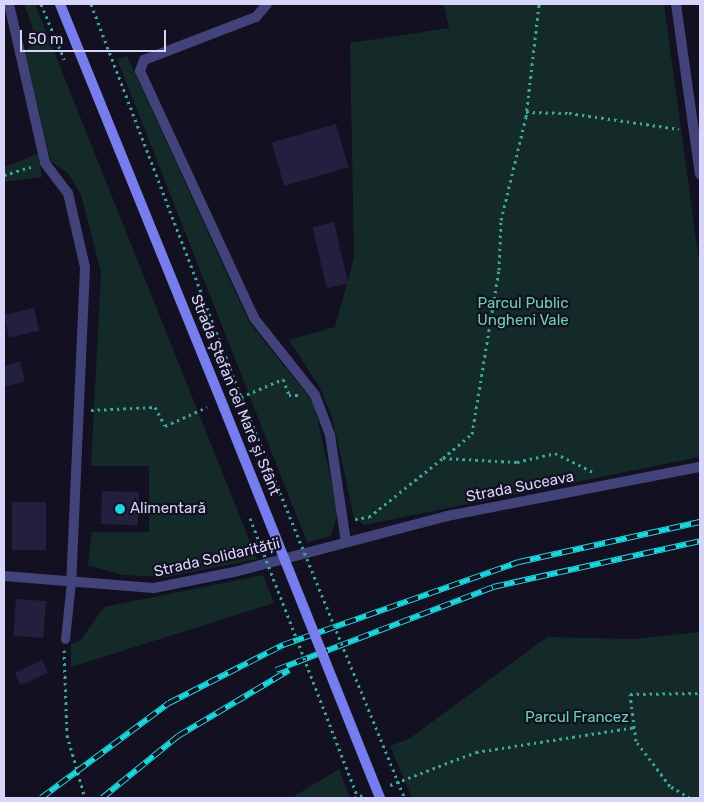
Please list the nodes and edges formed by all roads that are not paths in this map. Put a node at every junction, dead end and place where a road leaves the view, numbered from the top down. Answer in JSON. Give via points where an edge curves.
{"nodes":[{"id":1,"x":9,"y":4,"type":"edge"},
{"id":2,"x":60,"y":4,"type":"edge"},
{"id":3,"x":267,"y":4,"type":"edge"},
{"id":4,"x":676,"y":4,"type":"edge"},
{"id":5,"x":700,"y":174,"type":"edge"},
{"id":6,"x":700,"y":467,"type":"edge"},
{"id":7,"x":346,"y":542,"type":"junction"},
{"id":8,"x":4,"y":576,"type":"edge"},
{"id":9,"x":71,"y":582,"type":"junction"},
{"id":10,"x":65,"y":639,"type":"dead end"},
{"id":11,"x":380,"y":793,"type":"edge"}],
"edges":[{"from":1,"to":9,"type":"street","via":[[45,163],[68,193],[85,268]]},
{"from":2,"to":11,"type":"main road","name":"Strada Ștefan cel Mare și Sfânt","bridge":true},
{"from":3,"to":7,"type":"street","via":[[256,17],[144,60],[140,71],[254,318],[315,395],[330,435]]},
{"from":4,"to":5,"type":"street"},
{"from":6,"to":7,"type":"street","name":"Strada Suceava","via":[[447,516]]},
{"from":7,"to":9,"type":"street","name":"Strada Solidarității","via":[[154,588]]},
{"from":8,"to":9,"type":"street","name":"Strada Solidarității","via":[[20,574]]},
{"from":9,"to":10,"type":"lane"}]}
